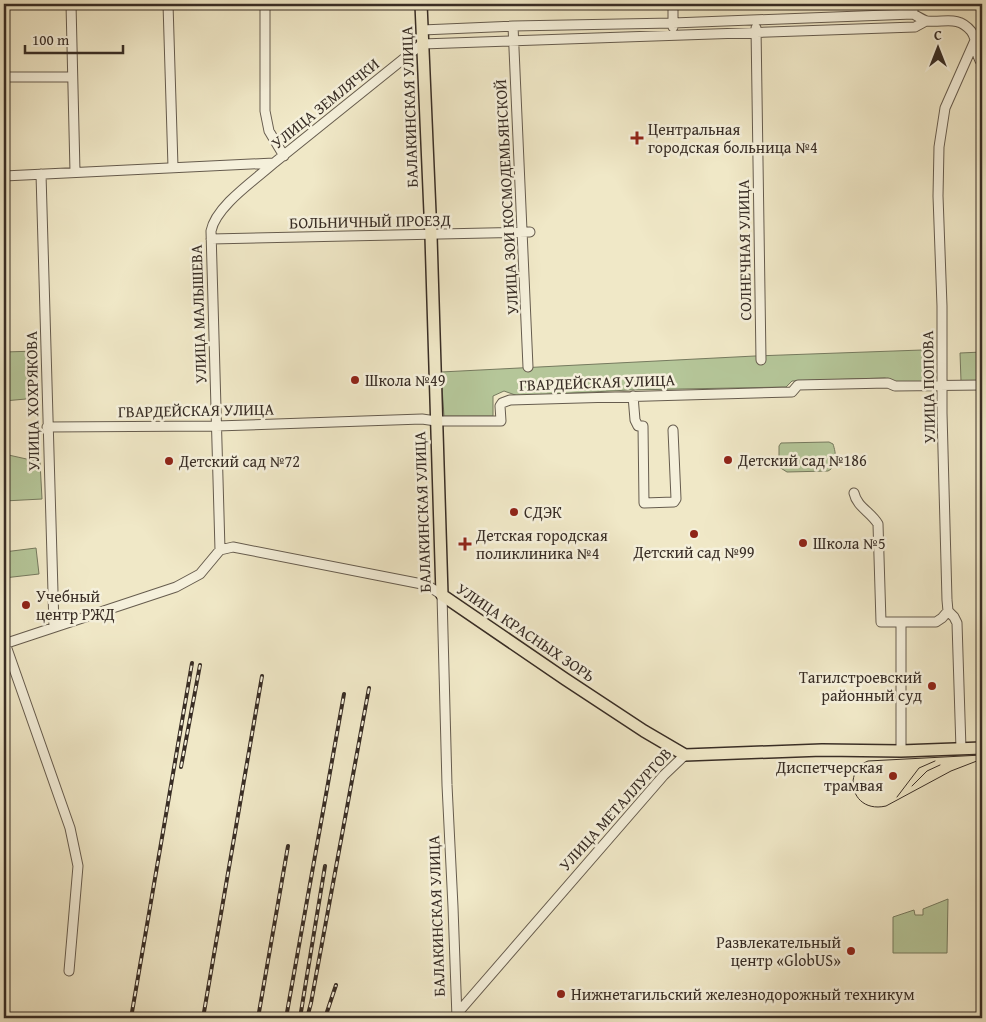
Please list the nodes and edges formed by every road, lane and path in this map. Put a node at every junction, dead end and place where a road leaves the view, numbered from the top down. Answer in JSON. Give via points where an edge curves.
{"nodes":[{"id":1,"x":72,"y":4,"type":"edge"},
{"id":2,"x":168,"y":4,"type":"edge"},
{"id":3,"x":265,"y":4,"type":"edge"},
{"id":4,"x":421,"y":4,"type":"edge"},
{"id":5,"x":673,"y":4,"type":"edge"},
{"id":6,"x":913,"y":4,"type":"edge"},
{"id":7,"x":913,"y":14,"type":"junction"},
{"id":8,"x":756,"y":20,"type":"junction"},
{"id":9,"x":926,"y":20,"type":"junction"},
{"id":10,"x":673,"y":23,"type":"junction"},
{"id":11,"x":513,"y":26,"type":"junction"},
{"id":12,"x":422,"y":30,"type":"junction"},
{"id":13,"x":756,"y":33,"type":"junction"},
{"id":14,"x":673,"y":35,"type":"junction"},
{"id":15,"x":979,"y":35,"type":"edge"},
{"id":16,"x":514,"y":40,"type":"junction"},
{"id":17,"x":422,"y":44,"type":"junction"},
{"id":18,"x":982,"y":63,"type":"edge"},
{"id":19,"x":4,"y":77,"type":"edge"},
{"id":20,"x":72,"y":77,"type":"junction"},
{"id":21,"x":284,"y":156,"type":"junction"},
{"id":22,"x":274,"y":163,"type":"junction"},
{"id":23,"x":173,"y":167,"type":"junction"},
{"id":24,"x":75,"y":172,"type":"junction"},
{"id":25,"x":41,"y":174,"type":"junction"},
{"id":26,"x":4,"y":176,"type":"edge"},
{"id":27,"x":527,"y":232,"type":"junction"},
{"id":28,"x":431,"y":236,"type":"junction"},
{"id":29,"x":210,"y":239,"type":"junction"},
{"id":30,"x":761,"y":360,"type":"dead end"},
{"id":31,"x":528,"y":367,"type":"dead end"},
{"id":32,"x":942,"y":386,"type":"junction"},
{"id":33,"x":982,"y":386,"type":"edge"},
{"id":34,"x":633,"y":396,"type":"junction"},
{"id":35,"x":436,"y":421,"type":"junction"},
{"id":36,"x":216,"y":426,"type":"junction"},
{"id":37,"x":47,"y":427,"type":"junction"},
{"id":38,"x":673,"y":430,"type":"dead end"},
{"id":39,"x":854,"y":493,"type":"dead end"},
{"id":40,"x":220,"y":550,"type":"junction"},
{"id":41,"x":442,"y":595,"type":"junction"},
{"id":42,"x":948,"y":611,"type":"junction"},
{"id":43,"x":901,"y":623,"type":"junction"},
{"id":44,"x":54,"y":627,"type":"junction"},
{"id":45,"x":4,"y":644,"type":"edge"},
{"id":46,"x":982,"y":748,"type":"edge"},
{"id":47,"x":961,"y":749,"type":"junction"},
{"id":48,"x":901,"y":751,"type":"junction"},
{"id":49,"x":685,"y":755,"type":"junction"},
{"id":50,"x":69,"y":971,"type":"dead end"},
{"id":51,"x":456,"y":1017,"type":"edge"}],
"edges":[{"from":1,"to":20,"type":"street"},
{"from":2,"to":23,"type":"street"},
{"from":3,"to":21,"type":"street","via":[[265,111],[269,131]]},
{"from":4,"to":12,"type":"main road","name":"БАЛАКИНСКАЯ УЛИЦА"},
{"from":5,"to":10,"type":"street"},
{"from":6,"to":7,"type":"street"},
{"from":7,"to":8,"type":"street"},
{"from":7,"to":9,"type":"street"},
{"from":8,"to":10,"type":"street"},
{"from":8,"to":13,"type":"street","name":"СОЛНЕЧНАЯ УЛИЦА"},
{"from":9,"to":13,"type":"street","via":[[915,26]]},
{"from":9,"to":15,"type":"street","via":[[955,20]]},
{"from":10,"to":11,"type":"street"},
{"from":10,"to":14,"type":"street"},
{"from":11,"to":12,"type":"street"},
{"from":11,"to":16,"type":"street","name":"УЛИЦА ЗОИ КОСМОДЕМЬЯНСКОЙ"},
{"from":12,"to":17,"type":"main road","name":"БАЛАКИНСКАЯ УЛИЦА"},
{"from":13,"to":14,"type":"street"},
{"from":13,"to":30,"type":"street","name":"СОЛНЕЧНАЯ УЛИЦА"},
{"from":14,"to":16,"type":"street"},
{"from":15,"to":18,"type":"street","via":[[979,60]]},
{"from":15,"to":32,"type":"street","name":"УЛИЦА ПОПОВА","via":[[944,108],[939,147]]},
{"from":16,"to":17,"type":"street"},
{"from":16,"to":27,"type":"street","name":"УЛИЦА ЗОИ КОСМОДЕМЬЯНСКОЙ"},
{"from":17,"to":21,"type":"street","name":"УЛИЦА ЗЕМЛЯЧКИ"},
{"from":17,"to":28,"type":"main road","name":"БАЛАКИНСКАЯ УЛИЦА"},
{"from":19,"to":20,"type":"street"},
{"from":20,"to":24,"type":"street"},
{"from":21,"to":22,"type":"street","name":"УЛИЦА ЗЕМЛЯЧКИ"},
{"from":22,"to":23,"type":"street","name":"УЛИЦА ЗЕМЛЯЧКИ"},
{"from":22,"to":29,"type":"street","name":"УЛИЦА МАЛЫШЕВА","via":[[219,212],[212,224]]},
{"from":23,"to":24,"type":"street","name":"УЛИЦА ЗЕМЛЯЧКИ"},
{"from":24,"to":25,"type":"street","name":"УЛИЦА ЗЕМЛЯЧКИ"},
{"from":25,"to":26,"type":"street","name":"УЛИЦА ЗЕМЛЯЧКИ"},
{"from":25,"to":37,"type":"street","name":"УЛИЦА ХОХРЯКОВА"},
{"from":27,"to":28,"type":"street","name":"БОЛЬНИЧНЫЙ ПРОЕЗД"},
{"from":27,"to":31,"type":"street","name":"УЛИЦА ЗОИ КОСМОДЕМЬЯНСКОЙ"},
{"from":28,"to":29,"type":"street","name":"БОЛЬНИЧНЫЙ ПРОЕЗД"},
{"from":28,"to":35,"type":"main road","name":"БАЛАКИНСКАЯ УЛИЦА"},
{"from":29,"to":36,"type":"street","name":"УЛИЦА МАЛЫШЕВА"},
{"from":32,"to":33,"type":"street","name":"ГВАРДЕЙСКАЯ УЛИЦА"},
{"from":32,"to":34,"type":"street","name":"ГВАРДЕЙСКАЯ УЛИЦА","via":[[798,384],[792,392]]},
{"from":32,"to":42,"type":"street","name":"УЛИЦА ПОПОВА"},
{"from":34,"to":35,"type":"street","name":"ГВАРДЕЙСКАЯ УЛИЦА","via":[[510,400],[500,406],[501,421]]},
{"from":34,"to":38,"type":"street","via":[[634,420],[638,426],[643,426],[644,503],[674,502],[676,499]]},
{"from":35,"to":36,"type":"street","name":"ГВАРДЕЙСКАЯ УЛИЦА"},
{"from":35,"to":41,"type":"main road","name":"БАЛАКИНСКАЯ УЛИЦА"},
{"from":36,"to":37,"type":"street","name":"ГВАРДЕЙСКАЯ УЛИЦА"},
{"from":36,"to":40,"type":"street","name":"УЛИЦА МАЛЫШЕВА"},
{"from":37,"to":44,"type":"street","name":"УЛИЦА ХОХРЯКОВА"},
{"from":39,"to":43,"type":"street","via":[[855,500],[878,524],[881,622]]},
{"from":40,"to":41,"type":"street","name":"УЛИЦА КРАСНЫХ ЗОРЬ","via":[[234,547],[251,549],[427,585]]},
{"from":40,"to":44,"type":"street","via":[[200,574],[176,587]]},
{"from":41,"to":49,"type":"main road","name":"УЛИЦА КРАСНЫХ ЗОРЬ","via":[[565,679]]},
{"from":41,"to":51,"type":"street","name":"БАЛАКИНСКАЯ УЛИЦА"},
{"from":42,"to":43,"type":"street","via":[[936,622]]},
{"from":42,"to":47,"type":"street","name":"УЛИЦА ПОПОВА","via":[[957,623]]},
{"from":43,"to":48,"type":"street"},
{"from":44,"to":45,"type":"street"},
{"from":45,"to":50,"type":"street","via":[[76,851],[78,876]]},
{"from":46,"to":47,"type":"main road","name":"УЛИЦА МЕТАЛЛУРГОВ"},
{"from":47,"to":48,"type":"main road","name":"УЛИЦА МЕТАЛЛУРГОВ"},
{"from":48,"to":49,"type":"main road","name":"УЛИЦА МЕТАЛЛУРГОВ"},
{"from":49,"to":51,"type":"street","name":"УЛИЦА МЕТАЛЛУРГОВ","via":[[664,775]]}]}
